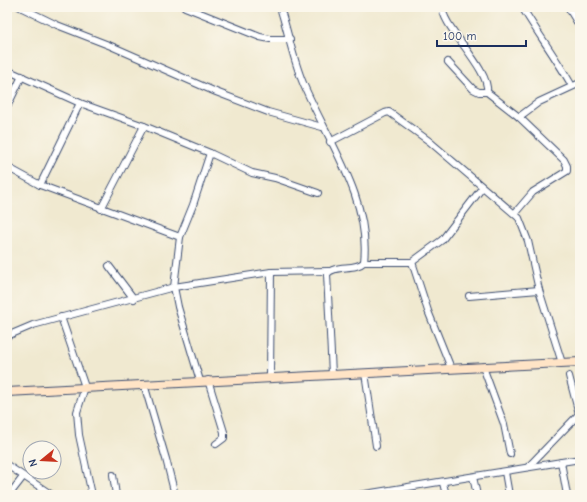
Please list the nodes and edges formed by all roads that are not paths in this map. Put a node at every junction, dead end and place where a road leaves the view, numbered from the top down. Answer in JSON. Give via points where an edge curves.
{"nodes":[{"id":1,"x":20,"y":7,"type":"edge"},
{"id":2,"x":185,"y":7,"type":"edge"},
{"id":3,"x":280,"y":7,"type":"edge"},
{"id":4,"x":443,"y":7,"type":"edge"},
{"id":5,"x":522,"y":7,"type":"edge"},
{"id":6,"x":568,"y":7,"type":"edge"},
{"id":7,"x":580,"y":27,"type":"edge"},
{"id":8,"x":290,"y":39,"type":"junction"},
{"id":9,"x":448,"y":62,"type":"dead end"},
{"id":10,"x":7,"y":70,"type":"edge"},
{"id":11,"x":22,"y":76,"type":"junction"},
{"id":12,"x":580,"y":83,"type":"edge"},
{"id":13,"x":572,"y":86,"type":"junction"},
{"id":14,"x":488,"y":92,"type":"junction"},
{"id":15,"x":80,"y":103,"type":"junction"},
{"id":16,"x":7,"y":107,"type":"edge"},
{"id":17,"x":519,"y":117,"type":"junction"},
{"id":18,"x":144,"y":126,"type":"junction"},
{"id":19,"x":322,"y":127,"type":"junction"},
{"id":20,"x":330,"y":142,"type":"junction"},
{"id":21,"x":210,"y":153,"type":"junction"},
{"id":22,"x":7,"y":167,"type":"edge"},
{"id":23,"x":40,"y":185,"type":"junction"},
{"id":24,"x":482,"y":188,"type":"junction"},
{"id":25,"x":318,"y":193,"type":"dead end"},
{"id":26,"x":101,"y":209,"type":"junction"},
{"id":27,"x":515,"y":213,"type":"junction"},
{"id":28,"x":180,"y":237,"type":"junction"},
{"id":29,"x":364,"y":262,"type":"junction"},
{"id":30,"x":412,"y":262,"type":"junction"},
{"id":31,"x":110,"y":266,"type":"dead end"},
{"id":32,"x":329,"y":271,"type":"junction"},
{"id":33,"x":271,"y":272,"type":"junction"},
{"id":34,"x":174,"y":287,"type":"junction"},
{"id":35,"x":539,"y":290,"type":"junction"},
{"id":36,"x":469,"y":296,"type":"dead end"},
{"id":37,"x":134,"y":299,"type":"junction"},
{"id":38,"x":61,"y":317,"type":"junction"},
{"id":39,"x":7,"y":336,"type":"edge"},
{"id":40,"x":580,"y":362,"type":"edge"},
{"id":41,"x":562,"y":363,"type":"junction"},
{"id":42,"x":483,"y":367,"type":"junction"},
{"id":43,"x":451,"y":368,"type":"junction"},
{"id":44,"x":365,"y":373,"type":"junction"},
{"id":45,"x":332,"y":374,"type":"junction"},
{"id":46,"x":569,"y":376,"type":"dead end"},
{"id":47,"x":270,"y":377,"type":"junction"},
{"id":48,"x":204,"y":380,"type":"junction"},
{"id":49,"x":144,"y":384,"type":"junction"},
{"id":50,"x":84,"y":387,"type":"junction"},
{"id":51,"x":7,"y":392,"type":"edge"},
{"id":52,"x":579,"y":414,"type":"edge"},
{"id":53,"x":216,"y":444,"type":"dead end"},
{"id":54,"x":376,"y":446,"type":"dead end"},
{"id":55,"x":510,"y":454,"type":"dead end"},
{"id":56,"x":580,"y":460,"type":"edge"},
{"id":57,"x":561,"y":462,"type":"junction"},
{"id":58,"x":7,"y":465,"type":"edge"},
{"id":59,"x":528,"y":467,"type":"junction"},
{"id":60,"x":505,"y":472,"type":"junction"},
{"id":61,"x":113,"y":475,"type":"dead end"},
{"id":62,"x":22,"y":476,"type":"edge"},
{"id":63,"x":473,"y":477,"type":"junction"},
{"id":64,"x":22,"y":478,"type":"edge"},
{"id":65,"x":28,"y":480,"type":"edge"},
{"id":66,"x":443,"y":483,"type":"junction"},
{"id":67,"x":9,"y":495,"type":"edge"},
{"id":68,"x":52,"y":495,"type":"edge"},
{"id":69,"x":92,"y":495,"type":"edge"},
{"id":70,"x":116,"y":495,"type":"edge"},
{"id":71,"x":175,"y":495,"type":"edge"},
{"id":72,"x":359,"y":495,"type":"edge"},
{"id":73,"x":446,"y":495,"type":"edge"},
{"id":74,"x":477,"y":495,"type":"edge"},
{"id":75,"x":509,"y":495,"type":"edge"},
{"id":76,"x":567,"y":495,"type":"edge"}],
"edges":[{"from":1,"to":19,"type":"street","via":[[57,26],[111,46],[216,92],[268,112]]},
{"from":2,"to":8,"type":"street","via":[[260,37]]},
{"from":3,"to":8,"type":"street"},
{"from":4,"to":14,"type":"street","via":[[444,16],[467,49],[487,84]]},
{"from":5,"to":13,"type":"street"},
{"from":6,"to":7,"type":"street"},
{"from":8,"to":19,"type":"street","via":[[302,81]]},
{"from":9,"to":14,"type":"street","via":[[474,89]]},
{"from":10,"to":11,"type":"street"},
{"from":11,"to":15,"type":"street"},
{"from":11,"to":16,"type":"street"},
{"from":12,"to":13,"type":"street"},
{"from":13,"to":17,"type":"street","via":[[539,102]]},
{"from":14,"to":17,"type":"street"},
{"from":15,"to":18,"type":"street"},
{"from":15,"to":23,"type":"street"},
{"from":17,"to":27,"type":"street","via":[[564,160],[567,171],[533,192]]},
{"from":18,"to":21,"type":"street"},
{"from":18,"to":26,"type":"street"},
{"from":19,"to":20,"type":"street"},
{"from":20,"to":24,"type":"street","via":[[389,112],[429,141]]},
{"from":20,"to":29,"type":"street","via":[[358,200],[362,218]]},
{"from":21,"to":25,"type":"street","via":[[252,173]]},
{"from":21,"to":28,"type":"street"},
{"from":22,"to":23,"type":"street"},
{"from":23,"to":26,"type":"street"},
{"from":24,"to":27,"type":"street"},
{"from":24,"to":30,"type":"street","via":[[442,240]]},
{"from":26,"to":28,"type":"street"},
{"from":27,"to":35,"type":"street","via":[[528,242]]},
{"from":28,"to":34,"type":"street"},
{"from":29,"to":30,"type":"street"},
{"from":29,"to":32,"type":"street","via":[[358,266]]},
{"from":30,"to":43,"type":"street"},
{"from":31,"to":37,"type":"street"},
{"from":32,"to":33,"type":"street"},
{"from":32,"to":45,"type":"street","via":[[327,277]]},
{"from":33,"to":34,"type":"street"},
{"from":33,"to":47,"type":"street"},
{"from":34,"to":37,"type":"street"},
{"from":34,"to":48,"type":"street","via":[[178,307]]},
{"from":35,"to":36,"type":"street"},
{"from":35,"to":41,"type":"street"},
{"from":37,"to":38,"type":"street"},
{"from":38,"to":39,"type":"street","via":[[33,324]]},
{"from":38,"to":50,"type":"street"},
{"from":40,"to":41,"type":"main road"},
{"from":41,"to":42,"type":"main road"},
{"from":42,"to":43,"type":"main road"},
{"from":42,"to":55,"type":"street","via":[[504,424]]},
{"from":43,"to":44,"type":"main road"},
{"from":44,"to":45,"type":"main road"},
{"from":44,"to":54,"type":"street"},
{"from":45,"to":47,"type":"main road"},
{"from":46,"to":52,"type":"street"},
{"from":47,"to":48,"type":"main road"},
{"from":48,"to":49,"type":"main road"},
{"from":48,"to":53,"type":"street","via":[[224,432],[224,438]]},
{"from":49,"to":50,"type":"main road"},
{"from":49,"to":71,"type":"street"},
{"from":50,"to":51,"type":"main road"},
{"from":50,"to":69,"type":"street","via":[[77,412],[79,435]]},
{"from":52,"to":59,"type":"street"},
{"from":56,"to":57,"type":"street"},
{"from":57,"to":59,"type":"street"},
{"from":57,"to":76,"type":"street"},
{"from":58,"to":62,"type":"street"},
{"from":59,"to":60,"type":"street"},
{"from":60,"to":63,"type":"street"},
{"from":60,"to":75,"type":"street"},
{"from":61,"to":70,"type":"street"},
{"from":63,"to":66,"type":"street"},
{"from":63,"to":74,"type":"street"},
{"from":64,"to":67,"type":"street"},
{"from":65,"to":68,"type":"street"},
{"from":66,"to":72,"type":"street"},
{"from":66,"to":73,"type":"street"}]}
